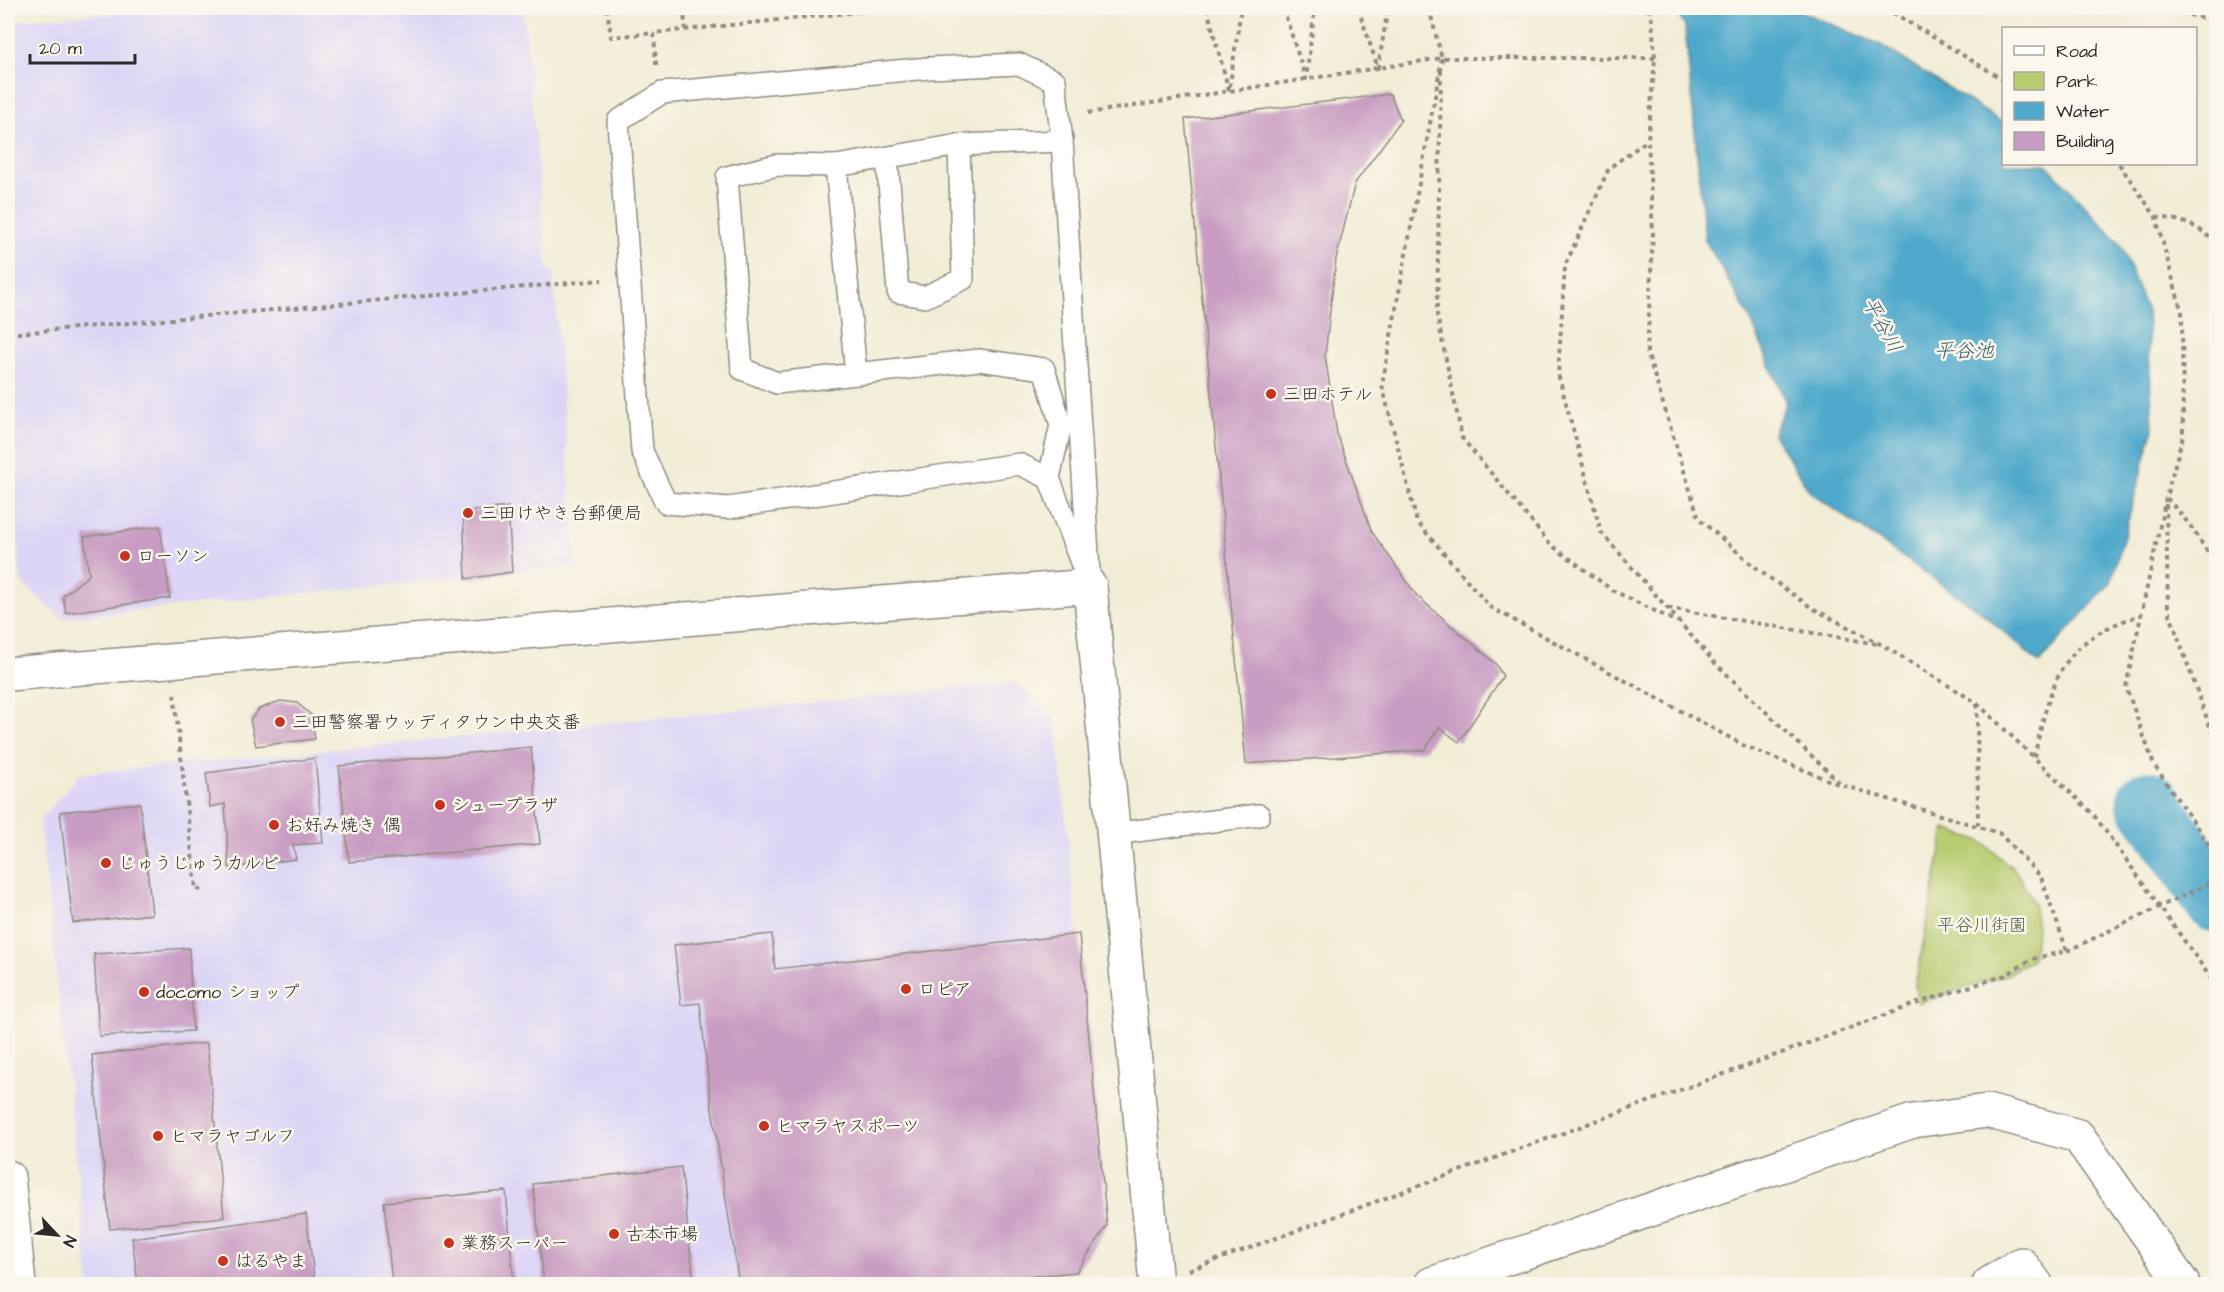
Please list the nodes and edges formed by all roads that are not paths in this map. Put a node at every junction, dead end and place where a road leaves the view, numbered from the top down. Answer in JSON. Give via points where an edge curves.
{"nodes":[{"id":1,"x":1062,"y":141,"type":"junction"},
{"id":2,"x":959,"y":144,"type":"junction"},
{"id":3,"x":887,"y":158,"type":"junction"},
{"id":4,"x":836,"y":166,"type":"junction"},
{"id":5,"x":856,"y":374,"type":"junction"},
{"id":6,"x":1049,"y":478,"type":"junction"},
{"id":7,"x":1090,"y":586,"type":"junction"},
{"id":8,"x":8,"y":674,"type":"edge"},
{"id":9,"x":1259,"y":815,"type":"dead end"},
{"id":10,"x":1113,"y":834,"type":"junction"},
{"id":11,"x":8,"y":1177,"type":"edge"},
{"id":12,"x":1156,"y":1283,"type":"edge"},
{"id":13,"x":19,"y":1284,"type":"edge"},
{"id":14,"x":1431,"y":1284,"type":"edge"},
{"id":15,"x":1989,"y":1284,"type":"edge"},
{"id":16,"x":2036,"y":1284,"type":"edge"},
{"id":17,"x":2183,"y":1284,"type":"edge"}],
"edges":[{"from":1,"to":2,"type":"lane"},
{"from":1,"to":6,"type":"lane","via":[[1055,81],[1019,64],[929,68],[662,93],[618,121],[642,451],[666,503],[729,508],[1019,464]]},
{"from":1,"to":7,"type":"lane"},
{"from":2,"to":3,"type":"lane"},
{"from":2,"to":3,"type":"lane","via":[[963,279],[925,297],[898,292]]},
{"from":3,"to":4,"type":"lane"},
{"from":4,"to":5,"type":"lane"},
{"from":4,"to":5,"type":"lane","via":[[777,165],[727,177],[742,369],[777,383]]},
{"from":5,"to":6,"type":"lane","via":[[979,360],[1044,369],[1061,425]]},
{"from":6,"to":7,"type":"lane"},
{"from":7,"to":8,"type":"street"},
{"from":7,"to":10,"type":"street"},
{"from":9,"to":10,"type":"lane"},
{"from":10,"to":12,"type":"street"},
{"from":11,"to":13,"type":"street"},
{"from":14,"to":17,"type":"street","via":[[1913,1121],[1988,1111],[2078,1136]]},
{"from":15,"to":16,"type":"street","via":[[2021,1264]]}]}
